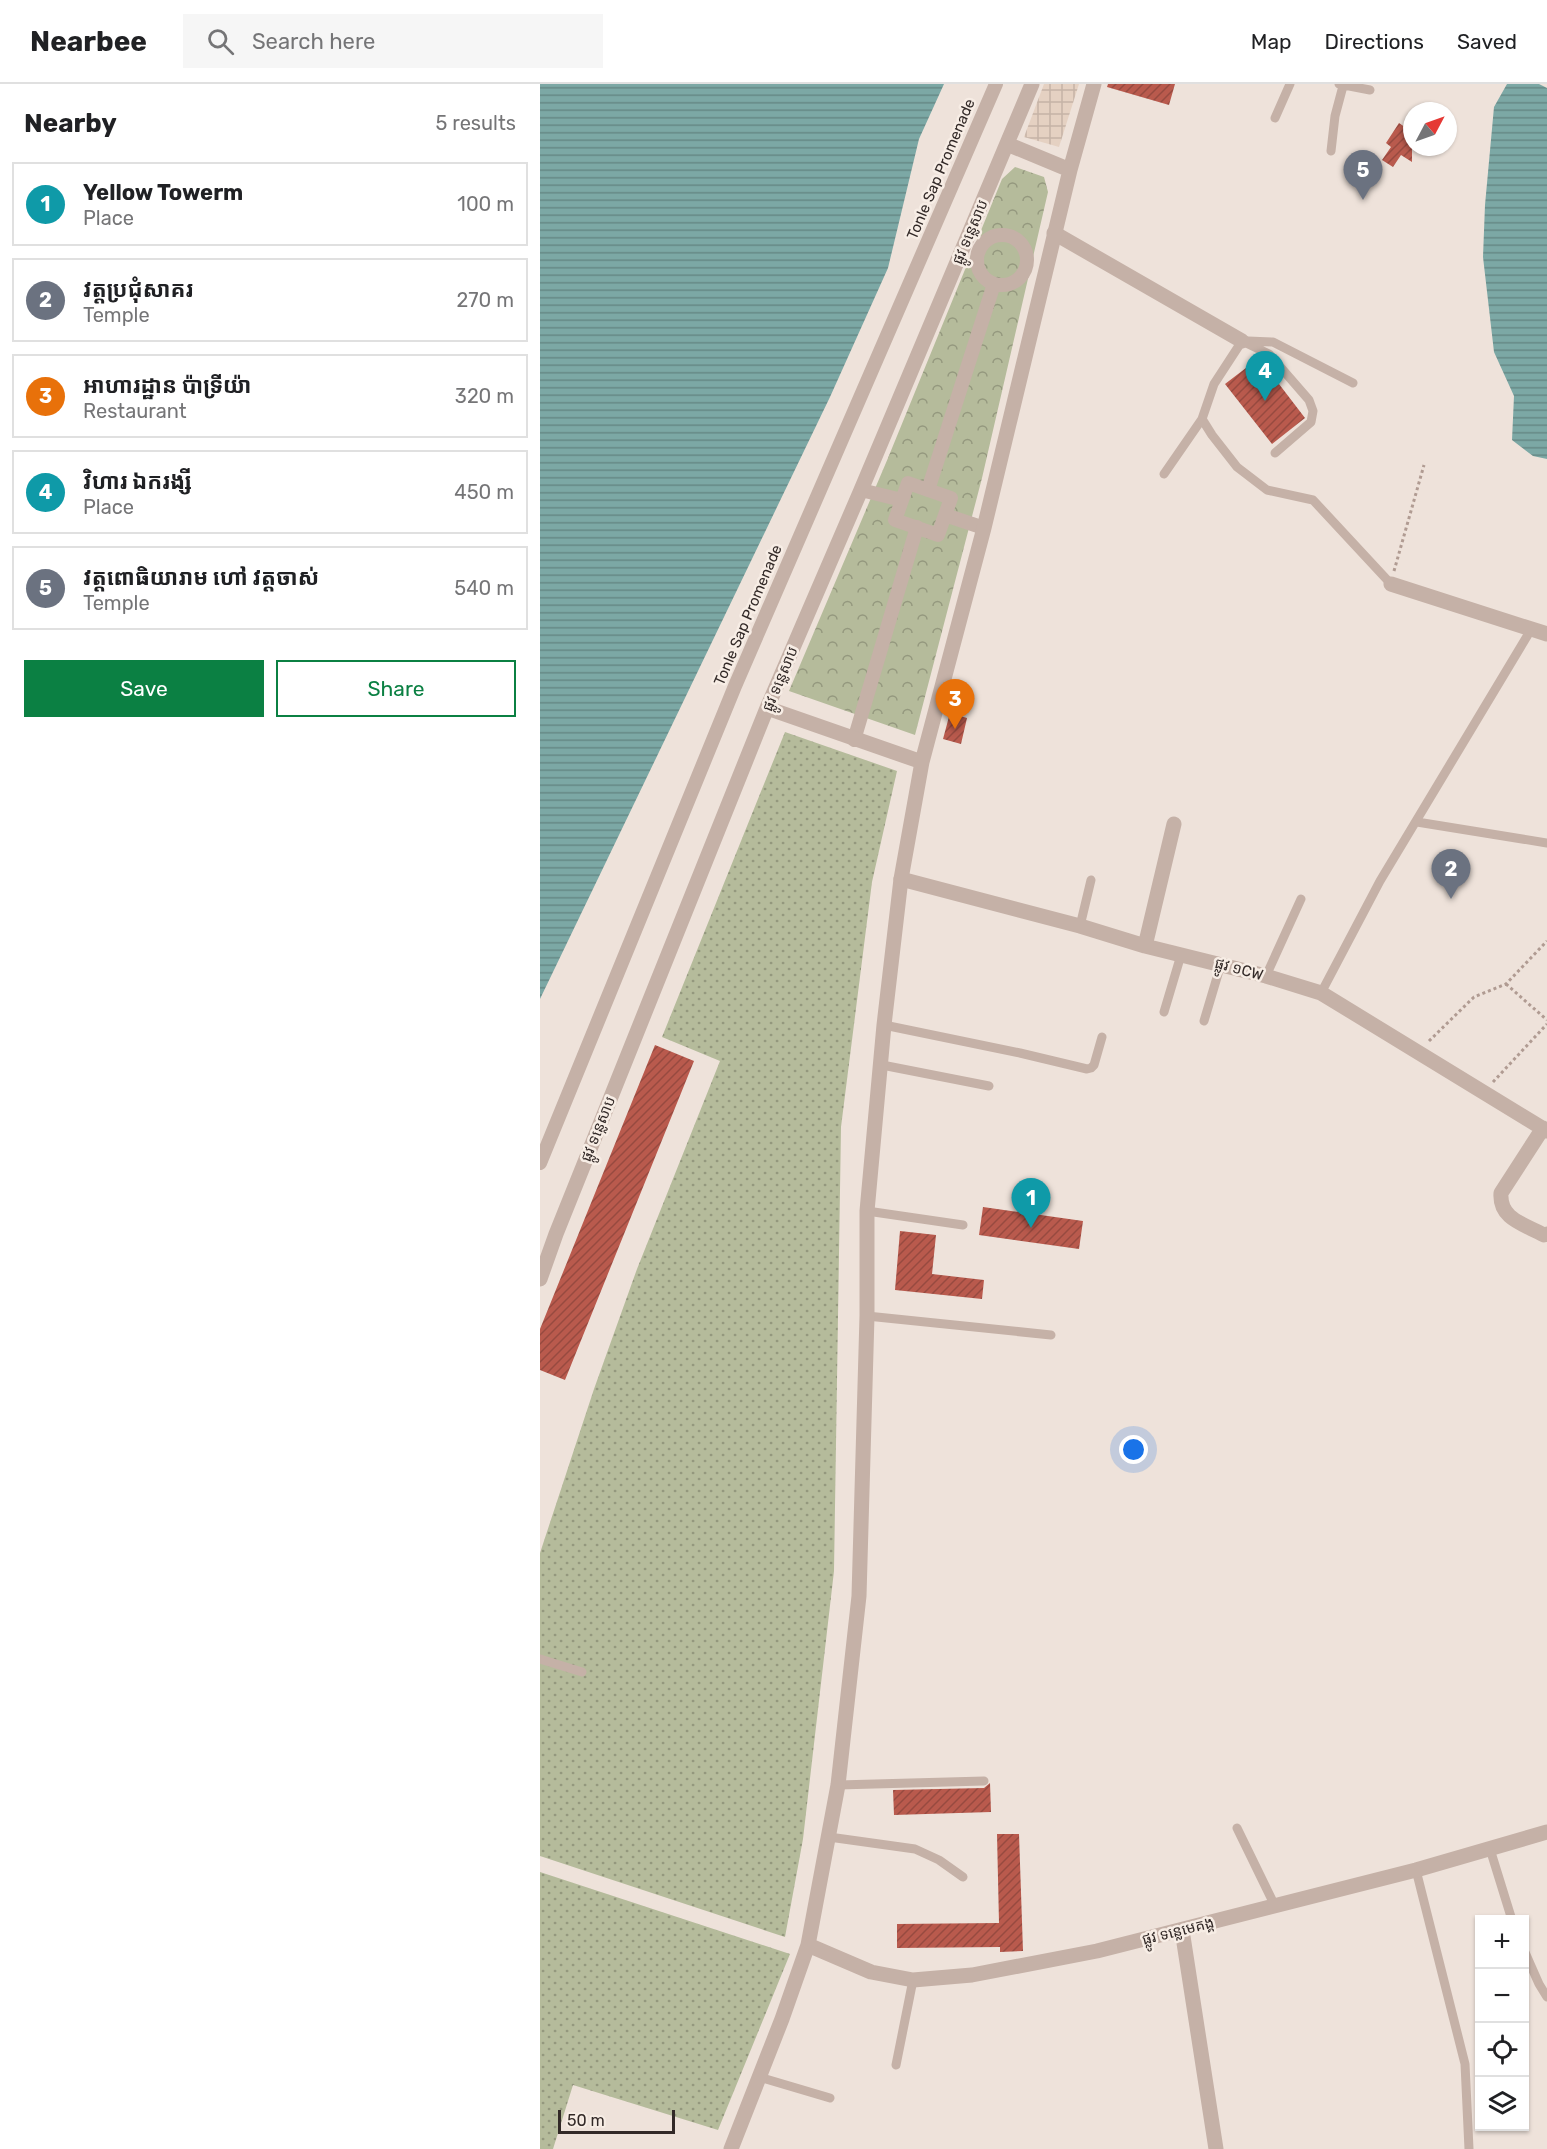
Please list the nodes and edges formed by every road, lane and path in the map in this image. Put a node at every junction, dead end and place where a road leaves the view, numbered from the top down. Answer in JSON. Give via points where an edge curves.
{"nodes":[{"id":1,"x":996,"y":84,"type":"edge"},
{"id":2,"x":1032,"y":84,"type":"edge"},
{"id":3,"x":1094,"y":84,"type":"edge"},
{"id":4,"x":1290,"y":84,"type":"edge"},
{"id":5,"x":1341,"y":85,"type":"edge"},
{"id":6,"x":1370,"y":90,"type":"dead end"},
{"id":7,"x":1275,"y":118,"type":"dead end"},
{"id":8,"x":1007,"y":144,"type":"junction"},
{"id":9,"x":1331,"y":151,"type":"dead end"},
{"id":10,"x":1070,"y":170,"type":"junction"},
{"id":11,"x":1054,"y":233,"type":"junction"},
{"id":12,"x":965,"y":245,"type":"junction"},
{"id":13,"x":979,"y":252,"type":"junction"},
{"id":14,"x":1026,"y":267,"type":"junction"},
{"id":15,"x":1046,"y":272,"type":"junction"},
{"id":16,"x":994,"y":284,"type":"junction"},
{"id":17,"x":1242,"y":341,"type":"junction"},
{"id":18,"x":1353,"y":383,"type":"dead end"},
{"id":19,"x":1202,"y":419,"type":"junction"},
{"id":20,"x":1275,"y":453,"type":"dead end"},
{"id":21,"x":1424,"y":465,"type":"dead end"},
{"id":22,"x":1164,"y":474,"type":"dead end"},
{"id":23,"x":861,"y":490,"type":"junction"},
{"id":24,"x":928,"y":490,"type":"junction"},
{"id":25,"x":902,"y":500,"type":"junction"},
{"id":26,"x":945,"y":515,"type":"junction"},
{"id":27,"x":917,"y":527,"type":"junction"},
{"id":28,"x":984,"y":528,"type":"junction"},
{"id":29,"x":1390,"y":584,"type":"junction"},
{"id":30,"x":1532,"y":628,"type":"junction"},
{"id":31,"x":1547,"y":634,"type":"edge"},
{"id":32,"x":767,"y":708,"type":"junction"},
{"id":33,"x":854,"y":740,"type":"junction"},
{"id":34,"x":922,"y":762,"type":"junction"},
{"id":35,"x":1416,"y":822,"type":"junction"},
{"id":36,"x":1174,"y":824,"type":"dead end"},
{"id":37,"x":1547,"y":843,"type":"edge"},
{"id":38,"x":901,"y":879,"type":"junction"},
{"id":39,"x":1091,"y":880,"type":"dead end"},
{"id":40,"x":1301,"y":899,"type":"dead end"},
{"id":41,"x":1080,"y":926,"type":"junction"},
{"id":42,"x":1547,"y":940,"type":"edge"},
{"id":43,"x":1145,"y":946,"type":"junction"},
{"id":44,"x":1182,"y":955,"type":"junction"},
{"id":45,"x":1221,"y":964,"type":"junction"},
{"id":46,"x":1266,"y":976,"type":"junction"},
{"id":47,"x":1506,"y":984,"type":"junction"},
{"id":48,"x":1321,"y":993,"type":"junction"},
{"id":49,"x":1164,"y":1012,"type":"dead end"},
{"id":50,"x":1204,"y":1020,"type":"dead end"},
{"id":51,"x":1547,"y":1022,"type":"edge"},
{"id":52,"x":884,"y":1025,"type":"junction"},
{"id":53,"x":1102,"y":1037,"type":"dead end"},
{"id":54,"x":1418,"y":1052,"type":"junction"},
{"id":55,"x":882,"y":1065,"type":"junction"},
{"id":56,"x":989,"y":1086,"type":"dead end"},
{"id":57,"x":1484,"y":1092,"type":"junction"},
{"id":58,"x":1545,"y":1129,"type":"edge"},
{"id":59,"x":540,"y":1163,"type":"edge"},
{"id":60,"x":867,"y":1210,"type":"junction"},
{"id":61,"x":963,"y":1225,"type":"dead end"},
{"id":62,"x":1547,"y":1234,"type":"edge"},
{"id":63,"x":540,"y":1278,"type":"edge"},
{"id":64,"x":867,"y":1316,"type":"junction"},
{"id":65,"x":1052,"y":1335,"type":"dead end"},
{"id":66,"x":540,"y":1659,"type":"edge"},
{"id":67,"x":582,"y":1672,"type":"dead end"},
{"id":68,"x":984,"y":1781,"type":"dead end"},
{"id":69,"x":838,"y":1785,"type":"junction"},
{"id":70,"x":1237,"y":1828,"type":"dead end"},
{"id":71,"x":1547,"y":1832,"type":"edge"},
{"id":72,"x":830,"y":1837,"type":"junction"},
{"id":73,"x":1490,"y":1849,"type":"junction"},
{"id":74,"x":1416,"y":1870,"type":"junction"},
{"id":75,"x":963,"y":1877,"type":"dead end"},
{"id":76,"x":1275,"y":1906,"type":"junction"},
{"id":77,"x":1510,"y":1915,"type":"edge"},
{"id":78,"x":1182,"y":1930,"type":"junction"},
{"id":79,"x":808,"y":1945,"type":"junction"},
{"id":80,"x":1529,"y":1961,"type":"edge"},
{"id":81,"x":913,"y":1980,"type":"junction"},
{"id":82,"x":1547,"y":1997,"type":"edge"},
{"id":83,"x":896,"y":2065,"type":"dead end"},
{"id":84,"x":759,"y":2077,"type":"junction"},
{"id":85,"x":830,"y":2098,"type":"dead end"},
{"id":86,"x":731,"y":2149,"type":"edge"},
{"id":87,"x":1216,"y":2149,"type":"edge"},
{"id":88,"x":1469,"y":2149,"type":"edge"}],
"edges":[{"from":1,"to":59,"type":"street","name":"Tonle Sap Promenade","via":[[735,686]]},
{"from":2,"to":8,"type":"street","name":"ផ្លូវ ទន្លេសាប"},
{"from":3,"to":10,"type":"street"},
{"from":4,"to":7,"type":"lane"},
{"from":5,"to":6,"type":"lane"},
{"from":5,"to":9,"type":"lane"},
{"from":8,"to":10,"type":"street"},
{"from":8,"to":12,"type":"street","name":"ផ្លូវ ទន្លេសាប"},
{"from":10,"to":11,"type":"street"},
{"from":11,"to":15,"type":"street"},
{"from":11,"to":17,"type":"street"},
{"from":12,"to":13,"type":"street"},
{"from":12,"to":23,"type":"street","name":"ផ្លូវ ទន្លេសាប"},
{"from":13,"to":14,"type":"street","via":[[994,237],[1011,237],[1026,251]]},
{"from":13,"to":16,"type":"street","via":[[978,266]]},
{"from":14,"to":15,"type":"street"},
{"from":14,"to":16,"type":"street","via":[[1012,283]]},
{"from":15,"to":28,"type":"street"},
{"from":16,"to":24,"type":"street"},
{"from":17,"to":18,"type":"lane","via":[[1273,342]]},
{"from":17,"to":19,"type":"lane","via":[[1214,384]]},
{"from":17,"to":20,"type":"lane","via":[[1269,354],[1309,400],[1313,411],[1311,422]]},
{"from":19,"to":22,"type":"lane"},
{"from":19,"to":29,"type":"lane","via":[[1237,467],[1267,490],[1314,500]]},
{"from":21,"to":29,"type":"path"},
{"from":23,"to":25,"type":"street"},
{"from":23,"to":32,"type":"street","name":"ផ្លូវ ទន្លេសាប"},
{"from":24,"to":25,"type":"street","via":[[908,483]]},
{"from":24,"to":26,"type":"street","via":[[951,498]]},
{"from":25,"to":27,"type":"street","via":[[895,520]]},
{"from":26,"to":27,"type":"street","via":[[938,535]]},
{"from":26,"to":28,"type":"street"},
{"from":27,"to":33,"type":"street"},
{"from":28,"to":34,"type":"street"},
{"from":29,"to":30,"type":"street"},
{"from":30,"to":31,"type":"street"},
{"from":30,"to":35,"type":"lane"},
{"from":32,"to":33,"type":"street"},
{"from":32,"to":63,"type":"street","name":"ផ្លូវ ទន្លេសាប"},
{"from":33,"to":34,"type":"street"},
{"from":34,"to":38,"type":"street"},
{"from":35,"to":37,"type":"lane"},
{"from":35,"to":48,"type":"lane"},
{"from":36,"to":43,"type":"street"},
{"from":38,"to":41,"type":"street","name":"ផ្លូវ ១CW"},
{"from":38,"to":52,"type":"street"},
{"from":39,"to":41,"type":"lane"},
{"from":40,"to":46,"type":"lane"},
{"from":41,"to":43,"type":"street","name":"ផ្លូវ ១CW"},
{"from":42,"to":47,"type":"path"},
{"from":43,"to":44,"type":"street","name":"ផ្លូវ ១CW"},
{"from":44,"to":45,"type":"street","name":"ផ្លូវ ១CW"},
{"from":44,"to":49,"type":"lane"},
{"from":45,"to":46,"type":"street","name":"ផ្លូវ ១CW"},
{"from":45,"to":50,"type":"lane"},
{"from":46,"to":48,"type":"street","name":"ផ្លូវ ១CW"},
{"from":47,"to":51,"type":"path"},
{"from":47,"to":54,"type":"path","via":[[1474,997]]},
{"from":48,"to":54,"type":"street","name":"ផ្លូវ ១CW"},
{"from":51,"to":57,"type":"path"},
{"from":52,"to":53,"type":"lane","via":[[1087,1070],[1094,1065]]},
{"from":52,"to":55,"type":"street"},
{"from":54,"to":57,"type":"street","name":"ផ្លូវ ១CW"},
{"from":55,"to":56,"type":"lane"},
{"from":55,"to":60,"type":"street"},
{"from":57,"to":58,"type":"street","name":"ផ្លូវ ១CW"},
{"from":58,"to":62,"type":"street","via":[[1501,1193],[1500,1205],[1506,1215]]},
{"from":60,"to":61,"type":"lane"},
{"from":60,"to":64,"type":"street"},
{"from":64,"to":65,"type":"lane"},
{"from":64,"to":69,"type":"street","via":[[859,1596]]},
{"from":66,"to":67,"type":"lane"},
{"from":68,"to":69,"type":"lane"},
{"from":69,"to":72,"type":"street"},
{"from":70,"to":76,"type":"lane"},
{"from":71,"to":73,"type":"street","name":"ផ្លូវ ទន្លេមេគង្គ"},
{"from":72,"to":75,"type":"lane","via":[[915,1848]]},
{"from":72,"to":79,"type":"street"},
{"from":73,"to":74,"type":"street","name":"ផ្លូវ ទន្លេមេគង្គ"},
{"from":73,"to":77,"type":"lane"},
{"from":74,"to":76,"type":"street","name":"ផ្លូវ ទន្លេមេគង្គ"},
{"from":74,"to":88,"type":"lane","via":[[1465,2064]]},
{"from":76,"to":78,"type":"street","name":"ផ្លូវ ទន្លេមេគង្គ"},
{"from":78,"to":81,"type":"street","name":"ផ្លូវ ទន្លេមេគង្គ","via":[[972,1975]]},
{"from":78,"to":87,"type":"street"},
{"from":79,"to":81,"type":"street","name":"ផ្លូវ ទន្លេមេគង្គ","via":[[871,1972]]},
{"from":79,"to":84,"type":"street"},
{"from":80,"to":82,"type":"lane"},
{"from":81,"to":83,"type":"lane"},
{"from":84,"to":85,"type":"lane"},
{"from":84,"to":86,"type":"street"}]}
